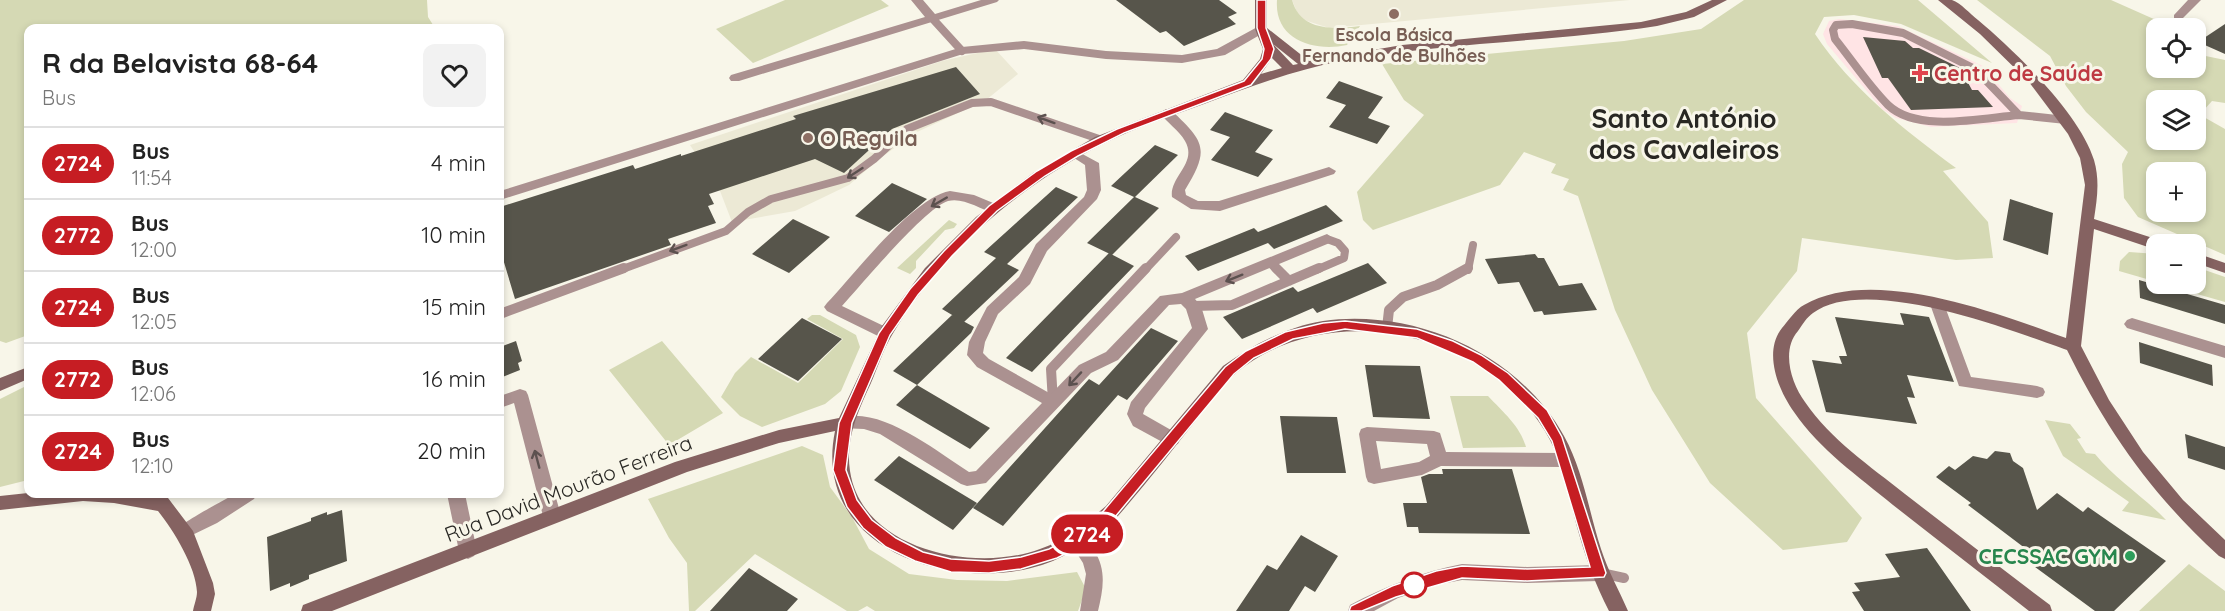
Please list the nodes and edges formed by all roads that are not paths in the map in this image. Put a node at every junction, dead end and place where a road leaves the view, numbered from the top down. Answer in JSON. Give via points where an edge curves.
{"nodes":[{"id":1,"x":917,"y":0,"type":"edge"},
{"id":2,"x":993,"y":0,"type":"edge"},
{"id":3,"x":1262,"y":0,"type":"edge"},
{"id":4,"x":1721,"y":0,"type":"edge"},
{"id":5,"x":1944,"y":0,"type":"edge"},
{"id":6,"x":2195,"y":0,"type":"edge"},
{"id":7,"x":2178,"y":17,"type":"dead end"},
{"id":8,"x":932,"y":18,"type":"junction"},
{"id":9,"x":1261,"y":28,"type":"junction"},
{"id":10,"x":1269,"y":49,"type":"junction"},
{"id":11,"x":962,"y":51,"type":"junction"},
{"id":12,"x":1307,"y":65,"type":"junction"},
{"id":13,"x":1291,"y":69,"type":"junction"},
{"id":14,"x":735,"y":78,"type":"dead end"},
{"id":15,"x":1248,"y":83,"type":"junction"},
{"id":16,"x":1166,"y":113,"type":"junction"},
{"id":17,"x":2019,"y":116,"type":"junction"},
{"id":18,"x":2066,"y":120,"type":"junction"},
{"id":19,"x":1102,"y":140,"type":"junction"},
{"id":20,"x":1075,"y":154,"type":"junction"},
{"id":21,"x":1329,"y":171,"type":"dead end"},
{"id":22,"x":504,"y":195,"type":"edge"},
{"id":23,"x":993,"y":208,"type":"junction"},
{"id":24,"x":2087,"y":222,"type":"junction"},
{"id":25,"x":1176,"y":237,"type":"dead end"},
{"id":26,"x":1327,"y":239,"type":"joint"},
{"id":27,"x":2146,"y":241,"type":"edge"},
{"id":28,"x":1473,"y":245,"type":"dead end"},
{"id":29,"x":2206,"y":261,"type":"edge"},
{"id":30,"x":1270,"y":262,"type":"junction"},
{"id":31,"x":2225,"y":268,"type":"edge"},
{"id":32,"x":1289,"y":281,"type":"junction"},
{"id":33,"x":1188,"y":302,"type":"junction"},
{"id":34,"x":1937,"y":304,"type":"junction"},
{"id":35,"x":504,"y":313,"type":"edge"},
{"id":36,"x":2132,"y":324,"type":"dead end"},
{"id":37,"x":1387,"y":328,"type":"junction"},
{"id":38,"x":885,"y":333,"type":"junction"},
{"id":39,"x":2073,"y":346,"type":"junction"},
{"id":40,"x":2225,"y":352,"type":"edge"},
{"id":41,"x":24,"y":371,"type":"edge"},
{"id":42,"x":0,"y":372,"type":"edge"},
{"id":43,"x":24,"y":373,"type":"edge"},
{"id":44,"x":0,"y":385,"type":"edge"},
{"id":45,"x":2037,"y":392,"type":"dead end"},
{"id":46,"x":504,"y":401,"type":"edge"},
{"id":47,"x":1053,"y":402,"type":"junction"},
{"id":48,"x":846,"y":423,"type":"junction"},
{"id":49,"x":1172,"y":439,"type":"junction"},
{"id":50,"x":1439,"y":459,"type":"dead end"},
{"id":51,"x":1564,"y":460,"type":"junction"},
{"id":52,"x":24,"y":496,"type":"edge"},
{"id":53,"x":42,"y":498,"type":"edge"},
{"id":54,"x":144,"y":498,"type":"edge"},
{"id":55,"x":242,"y":498,"type":"edge"},
{"id":56,"x":457,"y":498,"type":"edge"},
{"id":57,"x":159,"y":499,"type":"edge"},
{"id":58,"x":0,"y":502,"type":"edge"},
{"id":59,"x":552,"y":516,"type":"junction"},
{"id":60,"x":184,"y":531,"type":"junction"},
{"id":61,"x":1078,"y":541,"type":"junction"},
{"id":62,"x":468,"y":550,"type":"junction"},
{"id":63,"x":2225,"y":551,"type":"edge"},
{"id":64,"x":1599,"y":573,"type":"junction"},
{"id":65,"x":1624,"y":578,"type":"dead end"},
{"id":66,"x":202,"y":611,"type":"edge"},
{"id":67,"x":310,"y":611,"type":"edge"},
{"id":68,"x":1089,"y":611,"type":"edge"},
{"id":69,"x":1357,"y":611,"type":"edge"},
{"id":70,"x":1619,"y":611,"type":"edge"},
{"id":71,"x":2043,"y":611,"type":"edge"}],
"edges":[{"from":1,"to":8,"type":"street"},
{"from":2,"to":8,"type":"street"},
{"from":3,"to":9,"type":"street"},
{"from":4,"to":12,"type":"street","via":[[1707,9],[1664,23],[1458,43]]},
{"from":5,"to":18,"type":"street","via":[[2006,50]]},
{"from":6,"to":7,"type":"street"},
{"from":8,"to":11,"type":"lane"},
{"from":8,"to":14,"type":"street"},
{"from":9,"to":10,"type":"street"},
{"from":9,"to":11,"type":"street","via":[[1221,52],[1182,59],[1024,45]]},
{"from":9,"to":12,"type":"street"},
{"from":10,"to":13,"type":"street"},
{"from":10,"to":15,"type":"street"},
{"from":11,"to":22,"type":"street"},
{"from":12,"to":13,"type":"street"},
{"from":13,"to":15,"type":"street"},
{"from":15,"to":16,"type":"street"},
{"from":16,"to":19,"type":"street"},
{"from":16,"to":21,"type":"street","via":[[1190,136],[1194,147],[1194,166],[1178,190],[1179,197],[1196,206],[1221,206]]},
{"from":17,"to":17,"type":"lane","via":[[1928,122],[1901,114],[1889,106],[1835,39],[1833,30],[1845,24],[1903,33],[1975,69]]},
{"from":17,"to":18,"type":"lane"},
{"from":18,"to":24,"type":"street","via":[[2092,177]]},
{"from":19,"to":20,"type":"street"},
{"from":19,"to":35,"type":"lane","one_way":true,"via":[[991,102],[972,103],[907,129],[848,178],[771,199],[726,231]]},
{"from":20,"to":23,"type":"street"},
{"from":20,"to":47,"type":"street","via":[[1092,163],[1094,190],[1090,199],[1041,248],[1025,280],[992,311],[975,355]]},
{"from":23,"to":38,"type":"street","via":[[935,268]]},
{"from":23,"to":38,"type":"street","one_way":true,"via":[[964,197],[945,197],[922,213],[832,308]]},
{"from":24,"to":27,"type":"street"},
{"from":24,"to":39,"type":"street"},
{"from":25,"to":47,"type":"lane","via":[[1051,369]]},
{"from":26,"to":30,"type":"street"},
{"from":26,"to":32,"type":"lane","via":[[1345,250],[1344,258]]},
{"from":28,"to":37,"type":"lane","via":[[1467,270],[1403,297],[1389,310]]},
{"from":29,"to":31,"type":"street"},
{"from":30,"to":32,"type":"lane"},
{"from":30,"to":33,"type":"street","one_way":true},
{"from":32,"to":33,"type":"lane","via":[[1232,305]]},
{"from":33,"to":47,"type":"street","one_way":true,"via":[[1165,300],[1113,356],[1085,369]]},
{"from":33,"to":49,"type":"street","via":[[1200,328],[1137,406],[1135,414],[1139,421]]},
{"from":34,"to":39,"type":"street"},
{"from":34,"to":45,"type":"street","via":[[1965,382]]},
{"from":34,"to":71,"type":"street","via":[[1888,294],[1860,294],[1832,298],[1811,307],[1794,319],[1784,337],[1781,360],[1785,381],[1797,405],[1836,449]]},
{"from":36,"to":40,"type":"street"},
{"from":37,"to":49,"type":"street","via":[[1323,327],[1290,335],[1250,354],[1229,370]]},
{"from":37,"to":51,"type":"street","via":[[1417,333],[1449,345],[1503,376],[1542,414],[1558,440]]},
{"from":38,"to":48,"type":"street"},
{"from":39,"to":63,"type":"street","via":[[2108,415],[2131,450],[2191,521]]},
{"from":41,"to":42,"type":"street"},
{"from":43,"to":44,"type":"street"},
{"from":59,"to":46,"type":"street","one_way":true,"via":[[520,395]]},
{"from":47,"to":48,"type":"street","via":[[980,478],[967,479],[886,429],[864,422]]},
{"from":48,"to":59,"type":"street","name":"Rua David Mourão Ferreira","via":[[768,439],[651,477]]},
{"from":48,"to":61,"type":"street","via":[[839,470],[852,503],[868,524],[920,557],[951,565],[989,567],[1052,554]]},
{"from":49,"to":61,"type":"street","via":[[1120,503]]},
{"from":50,"to":51,"type":"street"},
{"from":51,"to":64,"type":"street"},
{"from":52,"to":58,"type":"street"},
{"from":53,"to":58,"type":"street"},
{"from":54,"to":57,"type":"street"},
{"from":55,"to":60,"type":"street"},
{"from":56,"to":62,"type":"street"},
{"from":57,"to":60,"type":"street"},
{"from":59,"to":62,"type":"street","name":"Rua David Mourão Ferreira"},
{"from":60,"to":66,"type":"street","via":[[204,583]]},
{"from":61,"to":68,"type":"street","via":[[1091,557],[1096,576]]},
{"from":62,"to":67,"type":"street","name":"Rua David Mourão Ferreira"},
{"from":64,"to":65,"type":"lane"},
{"from":64,"to":69,"type":"street","via":[[1462,572],[1392,592]]},
{"from":64,"to":70,"type":"street"}]}
